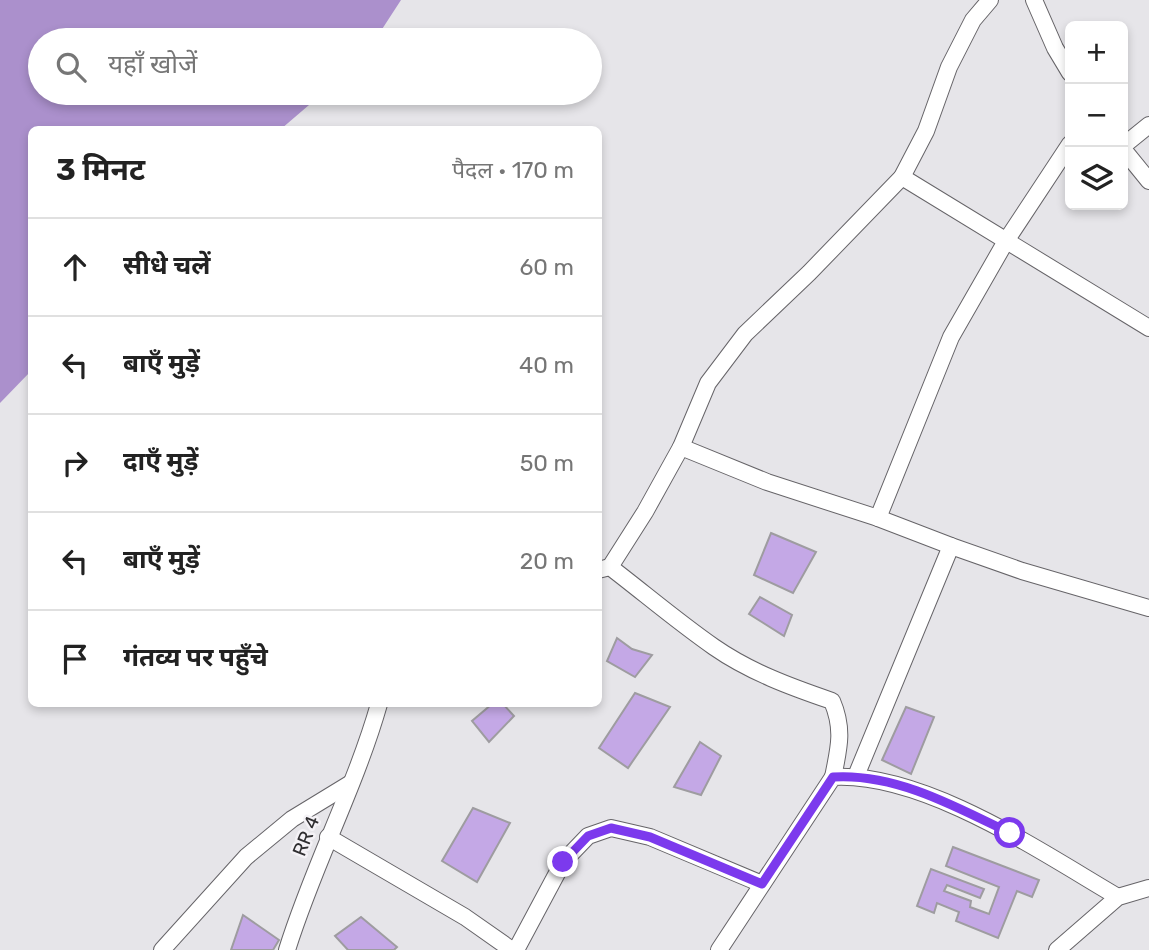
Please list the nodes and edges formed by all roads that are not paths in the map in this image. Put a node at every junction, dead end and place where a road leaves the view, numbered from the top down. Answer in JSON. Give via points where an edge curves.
{"nodes":[{"id":1,"x":990,"y":0,"type":"edge"},
{"id":2,"x":1034,"y":0,"type":"edge"},
{"id":3,"x":1065,"y":65,"type":"edge"},
{"id":4,"x":1149,"y":125,"type":"edge"},
{"id":5,"x":1128,"y":143,"type":"edge"},
{"id":6,"x":1068,"y":147,"type":"edge"},
{"id":7,"x":1128,"y":154,"type":"edge"},
{"id":8,"x":902,"y":177,"type":"junction"},
{"id":9,"x":1149,"y":181,"type":"edge"},
{"id":10,"x":1006,"y":241,"type":"junction"},
{"id":11,"x":1149,"y":328,"type":"edge"},
{"id":12,"x":681,"y":447,"type":"junction"},
{"id":13,"x":878,"y":519,"type":"junction"},
{"id":14,"x":951,"y":547,"type":"junction"},
{"id":15,"x":604,"y":569,"type":"edge"},
{"id":16,"x":1149,"y":608,"type":"edge"},
{"id":17,"x":378,"y":707,"type":"edge"},
{"id":18,"x":856,"y":776,"type":"junction"},
{"id":19,"x":833,"y":777,"type":"junction"},
{"id":20,"x":351,"y":783,"type":"junction"},
{"id":21,"x":328,"y":837,"type":"junction"},
{"id":22,"x":762,"y":884,"type":"junction"},
{"id":23,"x":1149,"y":888,"type":"edge"},
{"id":24,"x":1118,"y":897,"type":"junction"},
{"id":25,"x":162,"y":950,"type":"edge"},
{"id":26,"x":287,"y":950,"type":"edge"},
{"id":27,"x":514,"y":950,"type":"edge"},
{"id":28,"x":719,"y":950,"type":"edge"},
{"id":29,"x":1057,"y":950,"type":"edge"}],
"edges":[{"from":1,"to":8,"type":"street","via":[[973,20],[949,66],[926,131]]},
{"from":2,"to":3,"type":"street"},
{"from":4,"to":5,"type":"street"},
{"from":6,"to":10,"type":"street"},
{"from":7,"to":9,"type":"street"},
{"from":8,"to":10,"type":"street"},
{"from":8,"to":12,"type":"street","via":[[745,334],[708,383]]},
{"from":10,"to":11,"type":"street"},
{"from":10,"to":13,"type":"street","via":[[951,337]]},
{"from":12,"to":13,"type":"street"},
{"from":12,"to":15,"type":"street","via":[[645,512]]},
{"from":13,"to":14,"type":"street"},
{"from":14,"to":16,"type":"street"},
{"from":14,"to":18,"type":"street"},
{"from":15,"to":19,"type":"street","via":[[715,648],[782,684],[832,701],[840,720]]},
{"from":17,"to":20,"type":"street","name":"RR 4"},
{"from":18,"to":19,"type":"street"},
{"from":18,"to":24,"type":"street","via":[[947,803],[1010,833]]},
{"from":19,"to":22,"type":"street"},
{"from":20,"to":21,"type":"street","name":"RR 4"},
{"from":20,"to":25,"type":"street","via":[[292,819],[246,857]]},
{"from":21,"to":26,"type":"street","name":"RR 4"},
{"from":21,"to":27,"type":"street","via":[[465,916]]},
{"from":22,"to":27,"type":"street","via":[[650,837],[611,828],[588,836],[563,862]]},
{"from":22,"to":28,"type":"street"},
{"from":23,"to":24,"type":"street"},
{"from":24,"to":29,"type":"street"}]}
